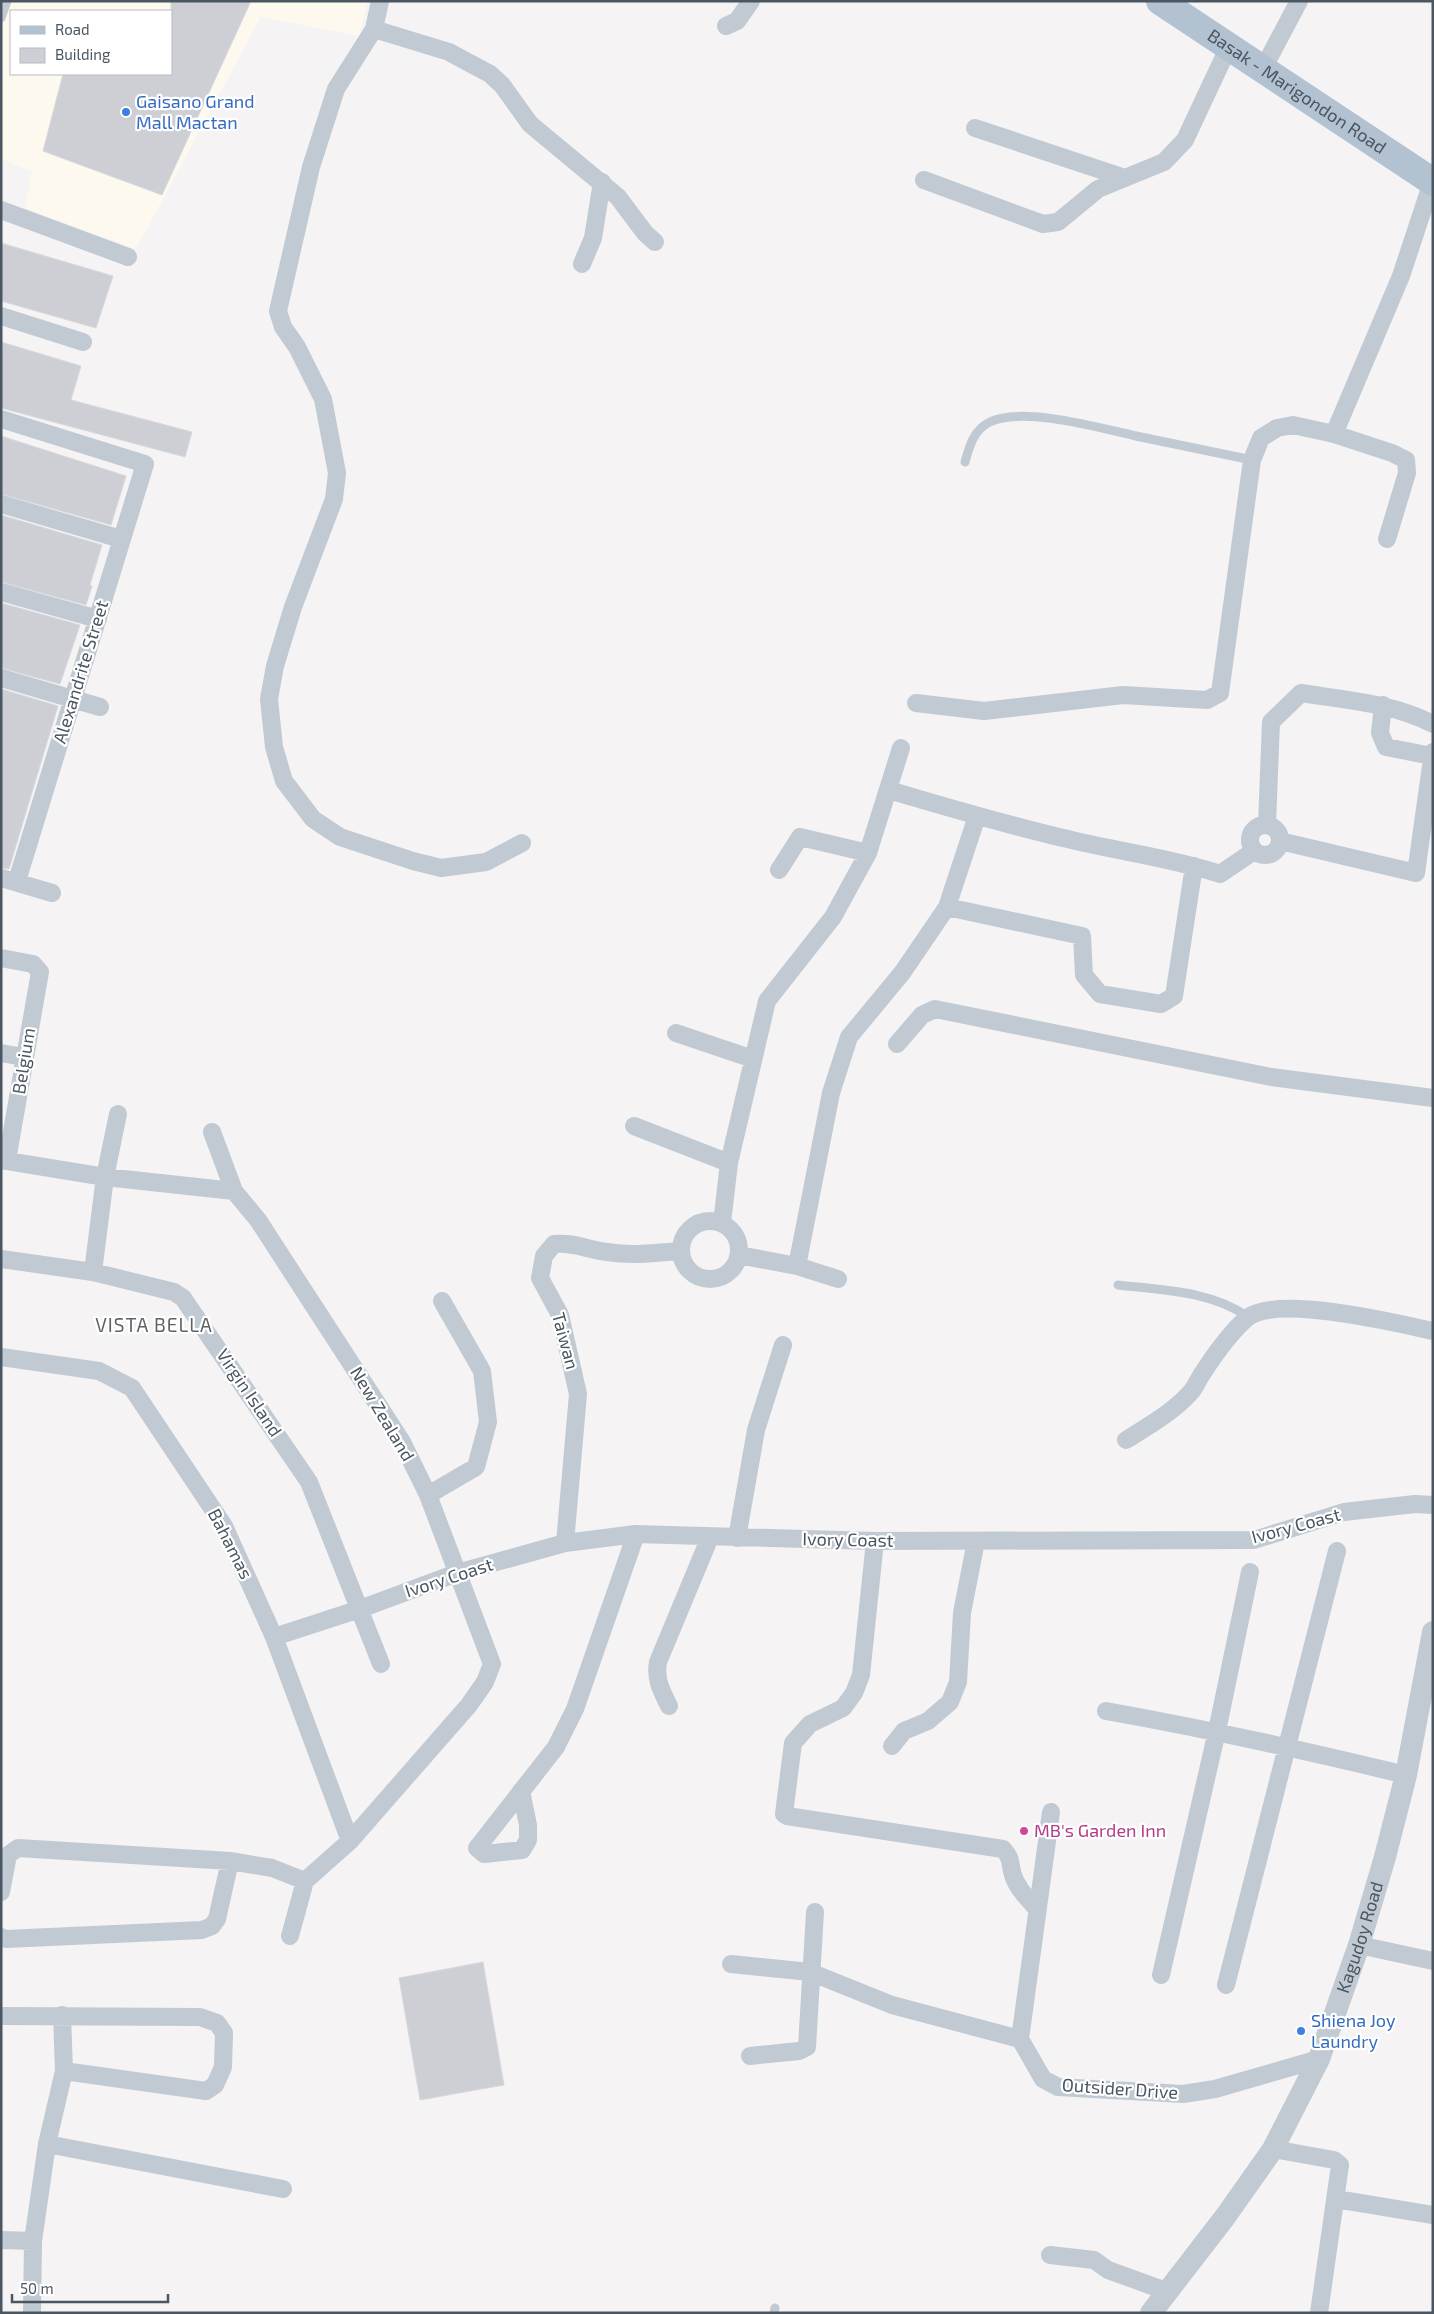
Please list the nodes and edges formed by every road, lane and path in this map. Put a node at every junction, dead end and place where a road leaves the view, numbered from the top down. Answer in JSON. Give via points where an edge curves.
{"nodes":[{"id":1,"x":6,"y":1,"type":"edge"},
{"id":2,"x":380,"y":1,"type":"edge"},
{"id":3,"x":751,"y":1,"type":"edge"},
{"id":4,"x":1160,"y":1,"type":"edge"},
{"id":5,"x":1299,"y":1,"type":"edge"},
{"id":6,"x":1,"y":18,"type":"edge"},
{"id":7,"x":726,"y":26,"type":"dead end"},
{"id":8,"x":374,"y":29,"type":"junction"},
{"id":9,"x":1229,"y":46,"type":"junction"},
{"id":10,"x":1263,"y":69,"type":"junction"},
{"id":11,"x":975,"y":128,"type":"dead end"},
{"id":12,"x":1125,"y":178,"type":"junction"},
{"id":13,"x":924,"y":180,"type":"dead end"},
{"id":14,"x":602,"y":182,"type":"junction"},
{"id":15,"x":1432,"y":182,"type":"edge"},
{"id":16,"x":1,"y":210,"type":"edge"},
{"id":17,"x":655,"y":242,"type":"dead end"},
{"id":18,"x":128,"y":257,"type":"dead end"},
{"id":19,"x":582,"y":264,"type":"dead end"},
{"id":20,"x":1,"y":316,"type":"edge"},
{"id":21,"x":84,"y":342,"type":"dead end"},
{"id":22,"x":1,"y":419,"type":"edge"},
{"id":23,"x":1334,"y":434,"type":"junction"},
{"id":24,"x":1252,"y":460,"type":"junction"},
{"id":25,"x":966,"y":462,"type":"dead end"},
{"id":26,"x":1,"y":504,"type":"edge"},
{"id":27,"x":121,"y":539,"type":"junction"},
{"id":28,"x":1387,"y":539,"type":"dead end"},
{"id":29,"x":1,"y":592,"type":"edge"},
{"id":30,"x":98,"y":619,"type":"junction"},
{"id":31,"x":1,"y":678,"type":"edge"},
{"id":32,"x":74,"y":698,"type":"junction"},
{"id":33,"x":916,"y":703,"type":"dead end"},
{"id":34,"x":1383,"y":705,"type":"junction"},
{"id":35,"x":100,"y":707,"type":"dead end"},
{"id":36,"x":1433,"y":724,"type":"edge"},
{"id":37,"x":901,"y":748,"type":"dead end"},
{"id":38,"x":1433,"y":752,"type":"edge"},
{"id":39,"x":1432,"y":756,"type":"edge"},
{"id":40,"x":889,"y":790,"type":"junction"},
{"id":41,"x":977,"y":816,"type":"junction"},
{"id":42,"x":1267,"y":825,"type":"junction"},
{"id":43,"x":1280,"y":841,"type":"junction"},
{"id":44,"x":522,"y":843,"type":"dead end"},
{"id":45,"x":1254,"y":851,"type":"junction"},
{"id":46,"x":868,"y":853,"type":"junction"},
{"id":47,"x":1194,"y":866,"type":"junction"},
{"id":48,"x":779,"y":870,"type":"dead end"},
{"id":49,"x":9,"y":879,"type":"edge"},
{"id":50,"x":52,"y":893,"type":"dead end"},
{"id":51,"x":947,"y":907,"type":"junction"},
{"id":52,"x":1,"y":958,"type":"edge"},
{"id":53,"x":676,"y":1033,"type":"dead end"},
{"id":54,"x":897,"y":1044,"type":"dead end"},
{"id":55,"x":1,"y":1054,"type":"edge"},
{"id":56,"x":24,"y":1057,"type":"junction"},
{"id":57,"x":753,"y":1059,"type":"junction"},
{"id":58,"x":1433,"y":1098,"type":"edge"},
{"id":59,"x":118,"y":1114,"type":"dead end"},
{"id":60,"x":634,"y":1126,"type":"dead end"},
{"id":61,"x":212,"y":1132,"type":"dead end"},
{"id":62,"x":4,"y":1160,"type":"edge"},
{"id":63,"x":730,"y":1163,"type":"junction"},
{"id":64,"x":105,"y":1177,"type":"junction"},
{"id":65,"x":234,"y":1192,"type":"junction"},
{"id":66,"x":722,"y":1223,"type":"junction"},
{"id":67,"x":681,"y":1251,"type":"junction"},
{"id":68,"x":739,"y":1255,"type":"junction"},
{"id":69,"x":1,"y":1259,"type":"edge"},
{"id":70,"x":797,"y":1266,"type":"junction"},
{"id":71,"x":94,"y":1272,"type":"junction"},
{"id":72,"x":838,"y":1279,"type":"dead end"},
{"id":73,"x":1118,"y":1285,"type":"dead end"},
{"id":74,"x":442,"y":1301,"type":"dead end"},
{"id":75,"x":1248,"y":1317,"type":"junction"},
{"id":76,"x":1433,"y":1331,"type":"edge"},
{"id":77,"x":783,"y":1345,"type":"dead end"},
{"id":78,"x":1,"y":1358,"type":"edge"},
{"id":79,"x":1126,"y":1440,"type":"dead end"},
{"id":80,"x":428,"y":1495,"type":"junction"},
{"id":81,"x":1433,"y":1505,"type":"edge"},
{"id":82,"x":636,"y":1534,"type":"junction"},
{"id":83,"x":710,"y":1538,"type":"junction"},
{"id":84,"x":737,"y":1538,"type":"junction"},
{"id":85,"x":875,"y":1541,"type":"junction"},
{"id":86,"x":976,"y":1541,"type":"junction"},
{"id":87,"x":565,"y":1543,"type":"junction"},
{"id":88,"x":1337,"y":1551,"type":"dead end"},
{"id":89,"x":457,"y":1572,"type":"junction"},
{"id":90,"x":1250,"y":1572,"type":"dead end"},
{"id":91,"x":360,"y":1609,"type":"junction"},
{"id":92,"x":1433,"y":1632,"type":"edge"},
{"id":93,"x":274,"y":1637,"type":"junction"},
{"id":94,"x":381,"y":1664,"type":"dead end"},
{"id":95,"x":669,"y":1706,"type":"dead end"},
{"id":96,"x":1106,"y":1711,"type":"dead end"},
{"id":97,"x":1217,"y":1731,"type":"junction"},
{"id":98,"x":892,"y":1746,"type":"dead end"},
{"id":99,"x":1285,"y":1749,"type":"junction"},
{"id":100,"x":1406,"y":1775,"type":"junction"},
{"id":101,"x":521,"y":1790,"type":"dead end"},
{"id":102,"x":1051,"y":1812,"type":"dead end"},
{"id":103,"x":350,"y":1841,"type":"junction"},
{"id":104,"x":230,"y":1861,"type":"junction"},
{"id":105,"x":305,"y":1881,"type":"junction"},
{"id":106,"x":1,"y":1892,"type":"edge"},
{"id":107,"x":1037,"y":1909,"type":"junction"},
{"id":108,"x":814,"y":1912,"type":"dead end"},
{"id":109,"x":290,"y":1936,"type":"dead end"},
{"id":110,"x":1,"y":1937,"type":"edge"},
{"id":111,"x":1359,"y":1945,"type":"junction"},
{"id":112,"x":1433,"y":1961,"type":"edge"},
{"id":113,"x":731,"y":1964,"type":"dead end"},
{"id":114,"x":810,"y":1972,"type":"junction"},
{"id":115,"x":1160,"y":1975,"type":"dead end"},
{"id":116,"x":1226,"y":1985,"type":"dead end"},
{"id":117,"x":62,"y":2015,"type":"junction"},
{"id":118,"x":1,"y":2016,"type":"edge"},
{"id":119,"x":1020,"y":2039,"type":"junction"},
{"id":120,"x":750,"y":2056,"type":"dead end"},
{"id":121,"x":1319,"y":2059,"type":"junction"},
{"id":122,"x":64,"y":2071,"type":"junction"},
{"id":123,"x":47,"y":2144,"type":"junction"},
{"id":124,"x":1273,"y":2149,"type":"junction"},
{"id":125,"x":283,"y":2189,"type":"dead end"},
{"id":126,"x":1336,"y":2199,"type":"junction"},
{"id":127,"x":1433,"y":2215,"type":"edge"},
{"id":128,"x":1,"y":2240,"type":"edge"},
{"id":129,"x":32,"y":2241,"type":"junction"},
{"id":130,"x":1050,"y":2256,"type":"dead end"},
{"id":131,"x":1158,"y":2307,"type":"edge"},
{"id":132,"x":32,"y":2313,"type":"edge"},
{"id":133,"x":1319,"y":2313,"type":"edge"}],
"edges":[{"from":1,"to":6,"type":"lane"},
{"from":2,"to":8,"type":"street"},
{"from":3,"to":7,"type":"street","via":[[737,21]]},
{"from":4,"to":9,"type":"main road","name":"Basak - Marigondon Road"},
{"from":5,"to":10,"type":"street"},
{"from":8,"to":14,"type":"street","via":[[449,52],[490,74],[530,124]]},
{"from":8,"to":44,"type":"street","via":[[336,88],[311,167],[278,311],[282,327],[297,348],[323,399],[337,473],[334,499],[296,599],[275,666],[269,699],[274,747],[284,781],[313,819],[340,837],[441,868],[486,862]]},
{"from":9,"to":10,"type":"main road","name":"Basak - Marigondon Road"},
{"from":9,"to":12,"type":"street","via":[[1185,140],[1164,162]]},
{"from":10,"to":15,"type":"main road","name":"Basak - Marigondon Road"},
{"from":11,"to":12,"type":"street"},
{"from":12,"to":13,"type":"street","via":[[1098,189],[1058,222],[1043,224]]},
{"from":14,"to":17,"type":"street"},
{"from":14,"to":19,"type":"street","via":[[593,238]]},
{"from":15,"to":23,"type":"street","via":[[1401,276]]},
{"from":16,"to":18,"type":"street"},
{"from":20,"to":21,"type":"street"},
{"from":22,"to":27,"type":"street","name":"Alexandrite Street","via":[[145,464]]},
{"from":23,"to":24,"type":"street","via":[[1293,425],[1277,428],[1261,438]]},
{"from":23,"to":28,"type":"street","via":[[1406,460],[1407,473]]},
{"from":24,"to":25,"type":"lane","via":[[1054,419],[1016,417],[991,421],[980,428],[970,444]]},
{"from":24,"to":33,"type":"street","via":[[1220,693],[1206,700],[1123,696],[984,711]]},
{"from":26,"to":27,"type":"street"},
{"from":27,"to":30,"type":"street","name":"Alexandrite Street"},
{"from":29,"to":30,"type":"street"},
{"from":30,"to":32,"type":"street","name":"Alexandrite Street"},
{"from":31,"to":32,"type":"street"},
{"from":32,"to":35,"type":"street"},
{"from":32,"to":49,"type":"street","name":"Alexandrite Street"},
{"from":34,"to":36,"type":"street"},
{"from":34,"to":39,"type":"street","via":[[1380,732],[1386,747]]},
{"from":34,"to":42,"type":"street","via":[[1301,693],[1271,722]]},
{"from":37,"to":40,"type":"street"},
{"from":38,"to":39,"type":"street"},
{"from":39,"to":43,"type":"street","via":[[1416,873]]},
{"from":40,"to":41,"type":"street"},
{"from":40,"to":46,"type":"street"},
{"from":41,"to":47,"type":"street"},
{"from":41,"to":51,"type":"street"},
{"from":42,"to":43,"type":"street","via":[[1277,830]]},
{"from":42,"to":45,"type":"street","via":[[1255,828],[1250,839]]},
{"from":43,"to":45,"type":"street","via":[[1271,854],[1262,855]]},
{"from":45,"to":47,"type":"street","via":[[1220,874]]},
{"from":46,"to":48,"type":"street","via":[[800,837]]},
{"from":46,"to":57,"type":"street","via":[[833,916],[767,1001]]},
{"from":47,"to":51,"type":"street","via":[[1174,996],[1161,1004],[1100,994],[1084,975],[1082,936]]},
{"from":49,"to":50,"type":"street"},
{"from":51,"to":70,"type":"street","via":[[902,974],[849,1037],[831,1092]]},
{"from":52,"to":56,"type":"street","name":"Belgium","via":[[33,964],[40,972]]},
{"from":53,"to":57,"type":"street"},
{"from":54,"to":58,"type":"street","via":[[922,1015],[937,1009],[1271,1076]]},
{"from":55,"to":56,"type":"street"},
{"from":56,"to":62,"type":"street","name":"Belgium"},
{"from":57,"to":63,"type":"street"},
{"from":59,"to":64,"type":"street"},
{"from":60,"to":63,"type":"street"},
{"from":61,"to":65,"type":"street"},
{"from":62,"to":64,"type":"street"},
{"from":63,"to":66,"type":"street"},
{"from":64,"to":65,"type":"street"},
{"from":64,"to":71,"type":"street"},
{"from":65,"to":80,"type":"street","name":"New Zealand","via":[[258,1220],[402,1442]]},
{"from":66,"to":67,"type":"street","via":[[712,1221],[694,1226],[687,1233]]},
{"from":66,"to":68,"type":"street","via":[[736,1236]]},
{"from":67,"to":68,"type":"street","via":[[682,1260],[694,1275],[713,1280],[730,1272]]},
{"from":67,"to":87,"type":"street","name":"Taiwan","via":[[628,1255],[571,1242],[554,1244],[544,1256],[540,1278],[560,1315],[578,1394]]},
{"from":68,"to":70,"type":"street"},
{"from":69,"to":71,"type":"street","name":"Virgin Island"},
{"from":70,"to":72,"type":"street"},
{"from":71,"to":91,"type":"street","name":"Virgin Island","via":[[174,1292],[191,1307],[309,1482]]},
{"from":73,"to":75,"type":"lane","via":[[1181,1292],[1233,1306]]},
{"from":74,"to":80,"type":"street","via":[[482,1371],[488,1422],[476,1468]]},
{"from":75,"to":76,"type":"street","via":[[1286,1307],[1380,1319]]},
{"from":75,"to":79,"type":"street","via":[[1202,1374],[1192,1392],[1162,1417]]},
{"from":77,"to":84,"type":"street","via":[[756,1430]]},
{"from":78,"to":93,"type":"street","name":"Bahamas","via":[[99,1371],[132,1388],[224,1526]]},
{"from":80,"to":89,"type":"street","name":"New Zealand"},
{"from":81,"to":86,"type":"street","name":"Ivory Coast","via":[[1344,1512],[1254,1540]]},
{"from":82,"to":83,"type":"street","name":"Ivory Coast"},
{"from":82,"to":87,"type":"street","name":"Ivory Coast"},
{"from":82,"to":101,"type":"street","via":[[575,1709],[556,1747]]},
{"from":83,"to":84,"type":"street","name":"Ivory Coast"},
{"from":83,"to":95,"type":"street","via":[[658,1662],[658,1683]]},
{"from":84,"to":85,"type":"street","name":"Ivory Coast"},
{"from":85,"to":86,"type":"street","name":"Ivory Coast"},
{"from":85,"to":107,"type":"street","via":[[861,1675],[843,1708],[810,1724],[793,1743],[784,1814],[1003,1849],[1010,1858],[1013,1876]]},
{"from":86,"to":98,"type":"street","via":[[962,1613],[958,1682],[950,1702],[928,1721],[904,1731]]},
{"from":87,"to":89,"type":"street","name":"Ivory Coast"},
{"from":88,"to":99,"type":"street"},
{"from":89,"to":91,"type":"street","name":"Ivory Coast"},
{"from":89,"to":103,"type":"street","name":"New Zealand","via":[[492,1664],[485,1682],[469,1705]]},
{"from":90,"to":97,"type":"street"},
{"from":91,"to":93,"type":"street","name":"Ivory Coast"},
{"from":91,"to":94,"type":"street","name":"Virgin Island"},
{"from":92,"to":100,"type":"street","name":"Kagudoy Road"},
{"from":93,"to":103,"type":"street","name":"Bahamas"},
{"from":96,"to":97,"type":"street"},
{"from":97,"to":99,"type":"street"},
{"from":97,"to":115,"type":"street"},
{"from":99,"to":100,"type":"street"},
{"from":99,"to":116,"type":"street"},
{"from":100,"to":111,"type":"street","name":"Kagudoy Road"},
{"from":102,"to":107,"type":"street"},
{"from":103,"to":105,"type":"street","name":"New Zealand"},
{"from":104,"to":105,"type":"street","via":[[272,1868]]},
{"from":104,"to":106,"type":"street","via":[[18,1848],[8,1855]]},
{"from":104,"to":110,"type":"street","via":[[217,1919],[212,1926],[202,1930]]},
{"from":105,"to":109,"type":"street"},
{"from":107,"to":119,"type":"street"},
{"from":108,"to":114,"type":"street"},
{"from":111,"to":112,"type":"street"},
{"from":111,"to":121,"type":"street","name":"Kagudoy Road"},
{"from":113,"to":114,"type":"street"},
{"from":114,"to":119,"type":"street","via":[[892,2005]]},
{"from":114,"to":120,"type":"street","via":[[806,2047],[800,2052]]},
{"from":117,"to":118,"type":"street"},
{"from":117,"to":122,"type":"street"},
{"from":117,"to":122,"type":"street","via":[[200,2017],[217,2023],[224,2033],[223,2067],[215,2085],[206,2091]]},
{"from":119,"to":121,"type":"street","name":"Outsider Drive","via":[[1043,2079],[1058,2087],[1183,2094],[1215,2089]]},
{"from":121,"to":124,"type":"street","name":"Kagudoy Road"},
{"from":122,"to":123,"type":"street"},
{"from":123,"to":125,"type":"street"},
{"from":123,"to":129,"type":"street"},
{"from":124,"to":126,"type":"street","via":[[1338,2162]]},
{"from":124,"to":131,"type":"street","name":"Kagudoy Road"},
{"from":126,"to":127,"type":"street"},
{"from":126,"to":133,"type":"street"},
{"from":128,"to":129,"type":"street"},
{"from":129,"to":132,"type":"street"},
{"from":130,"to":131,"type":"street","via":[[1094,2260]]}]}
